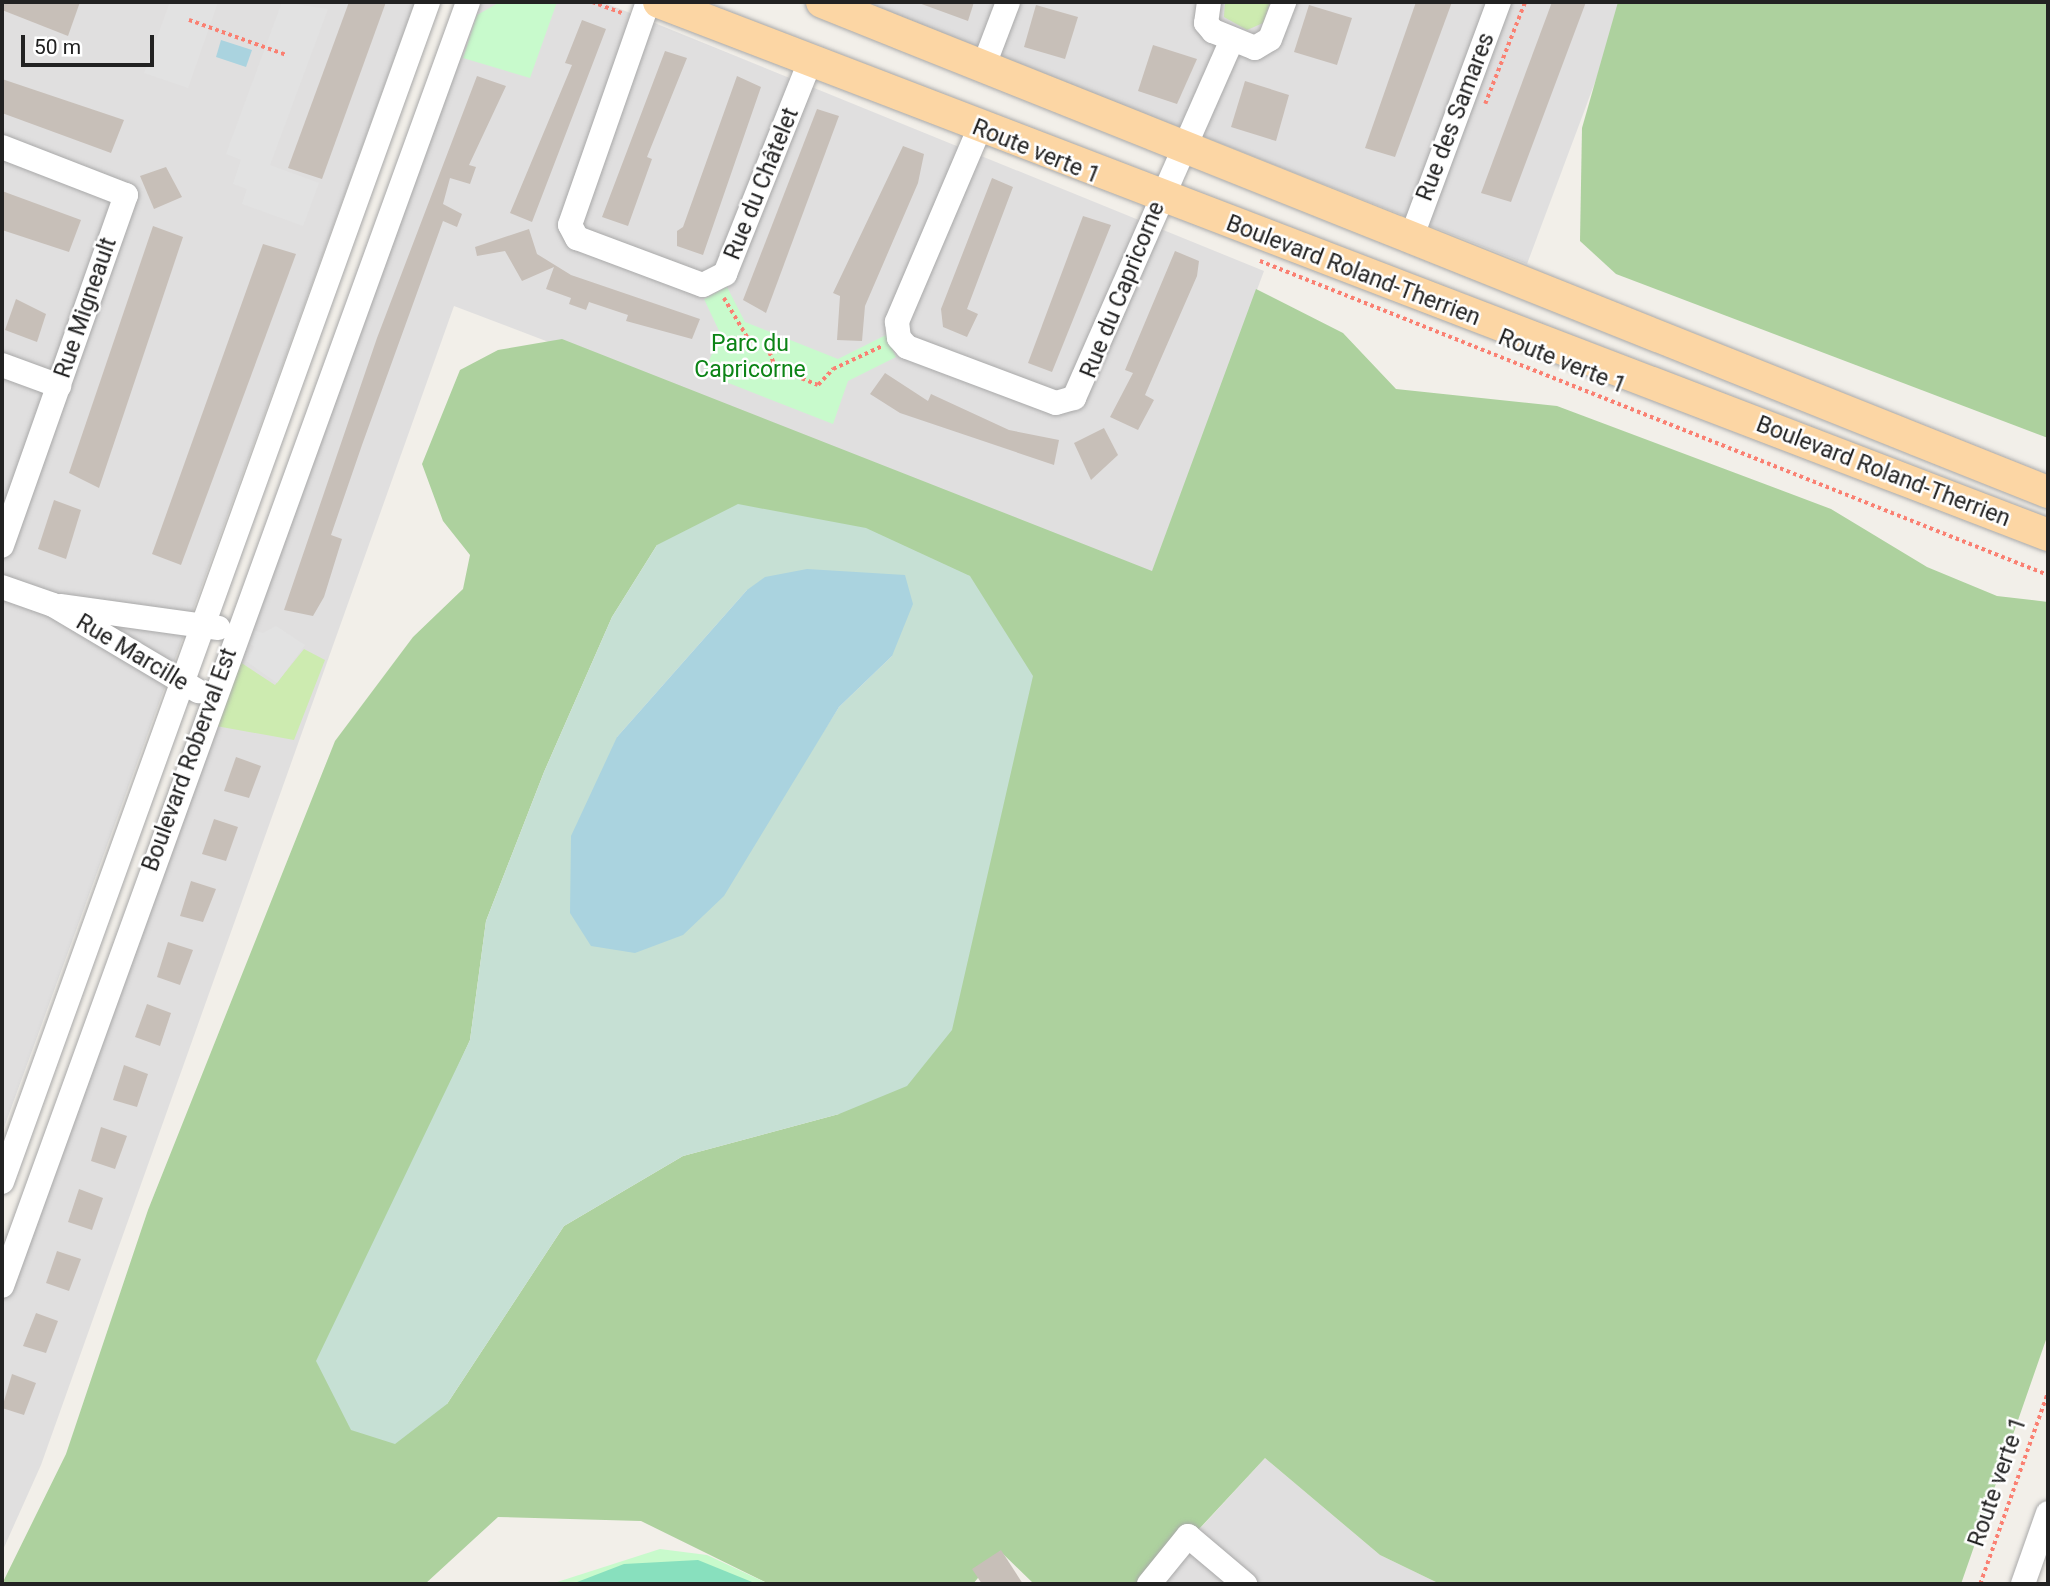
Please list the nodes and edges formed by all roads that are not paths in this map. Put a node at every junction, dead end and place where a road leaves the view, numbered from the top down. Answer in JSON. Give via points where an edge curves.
{"nodes":[{"id":1,"x":428,"y":2,"type":"edge"},
{"id":2,"x":468,"y":2,"type":"edge"},
{"id":3,"x":822,"y":2,"type":"edge"},
{"id":4,"x":1008,"y":2,"type":"edge"},
{"id":5,"x":1209,"y":2,"type":"edge"},
{"id":6,"x":1284,"y":2,"type":"edge"},
{"id":7,"x":1499,"y":2,"type":"edge"},
{"id":8,"x":649,"y":8,"type":"edge"},
{"id":9,"x":1232,"y":39,"type":"junction"},
{"id":10,"x":810,"y":61,"type":"junction"},
{"id":11,"x":984,"y":65,"type":"junction"},
{"id":12,"x":980,"y":127,"type":"junction"},
{"id":13,"x":1189,"y":145,"type":"junction"},
{"id":14,"x":2,"y":147,"type":"edge"},
{"id":15,"x":1158,"y":198,"type":"junction"},
{"id":16,"x":351,"y":224,"type":"junction"},
{"id":17,"x":1413,"y":233,"type":"junction"},
{"id":18,"x":381,"y":236,"type":"junction"},
{"id":19,"x":2,"y":365,"type":"edge"},
{"id":20,"x":59,"y":386,"type":"junction"},
{"id":21,"x":2048,"y":492,"type":"edge"},
{"id":22,"x":2048,"y":535,"type":"edge"},
{"id":23,"x":2,"y":547,"type":"edge"},
{"id":24,"x":2,"y":587,"type":"edge"},
{"id":25,"x":53,"y":605,"type":"junction"},
{"id":26,"x":206,"y":623,"type":"junction"},
{"id":27,"x":234,"y":635,"type":"junction"},
{"id":28,"x":182,"y":687,"type":"junction"},
{"id":29,"x":213,"y":695,"type":"junction"},
{"id":30,"x":2,"y":1182,"type":"edge"},
{"id":31,"x":2,"y":1286,"type":"edge"},
{"id":32,"x":2048,"y":1513,"type":"edge"},
{"id":33,"x":1149,"y":1584,"type":"edge"},
{"id":34,"x":1245,"y":1584,"type":"edge"},
{"id":35,"x":2023,"y":1584,"type":"edge"}],
"edges":[{"from":1,"to":16,"type":"street","name":"Boulevard Roberval Est"},
{"from":2,"to":18,"type":"street","name":"Boulevard Roberval Est"},
{"from":3,"to":11,"type":"main road","name":"Boulevard Roland-Therrien"},
{"from":4,"to":11,"type":"street"},
{"from":5,"to":9,"type":"street","via":[[1206,23]]},
{"from":6,"to":9,"type":"street","via":[[1264,47]]},
{"from":7,"to":17,"type":"street","name":"Rue des Samares"},
{"from":8,"to":10,"type":"main road","name":"Boulevard Roland-Therrien"},
{"from":8,"to":10,"type":"street","name":"Rue du Châtelet","via":[[570,225],[577,238],[703,285],[716,284],[725,274]]},
{"from":9,"to":13,"type":"street","name":"Rue du Capricorne"},
{"from":10,"to":12,"type":"main road","name":"Boulevard Roland-Therrien"},
{"from":11,"to":13,"type":"main road","name":"Boulevard Roland-Therrien"},
{"from":12,"to":15,"type":"main road","name":"Boulevard Roland-Therrien"},
{"from":12,"to":15,"type":"street","name":"Rue du Capricorne","via":[[897,322],[899,338],[907,347],[1056,402],[1074,398],[1086,385]]},
{"from":13,"to":15,"type":"street","name":"Rue du Capricorne"},
{"from":13,"to":17,"type":"main road","name":"Boulevard Roland-Therrien"},
{"from":14,"to":20,"type":"street","name":"Rue Migneault","via":[[126,195]]},
{"from":15,"to":22,"type":"main road","name":"Boulevard Roland-Therrien"},
{"from":16,"to":18,"type":"street"},
{"from":16,"to":26,"type":"street","name":"Boulevard Roberval Est"},
{"from":17,"to":21,"type":"main road","name":"Boulevard Roland-Therrien"},
{"from":18,"to":27,"type":"street","name":"Boulevard Roberval Est"},
{"from":19,"to":20,"type":"street"},
{"from":20,"to":23,"type":"street","name":"Rue Migneault"},
{"from":24,"to":25,"type":"street","name":"Rue Marcille"},
{"from":25,"to":26,"type":"street","name":"Rue Marcille"},
{"from":25,"to":28,"type":"street","name":"Rue Marcille"},
{"from":26,"to":27,"type":"street","name":"Rue Marcille"},
{"from":26,"to":28,"type":"street","name":"Boulevard Roberval Est"},
{"from":27,"to":29,"type":"street","name":"Boulevard Roberval Est"},
{"from":28,"to":29,"type":"street","name":"Rue Marcille"},
{"from":28,"to":30,"type":"street","name":"Boulevard Roberval Est"},
{"from":29,"to":31,"type":"street","name":"Boulevard Roberval Est"},
{"from":32,"to":35,"type":"street"},
{"from":33,"to":34,"type":"street","via":[[1188,1536]]}]}
